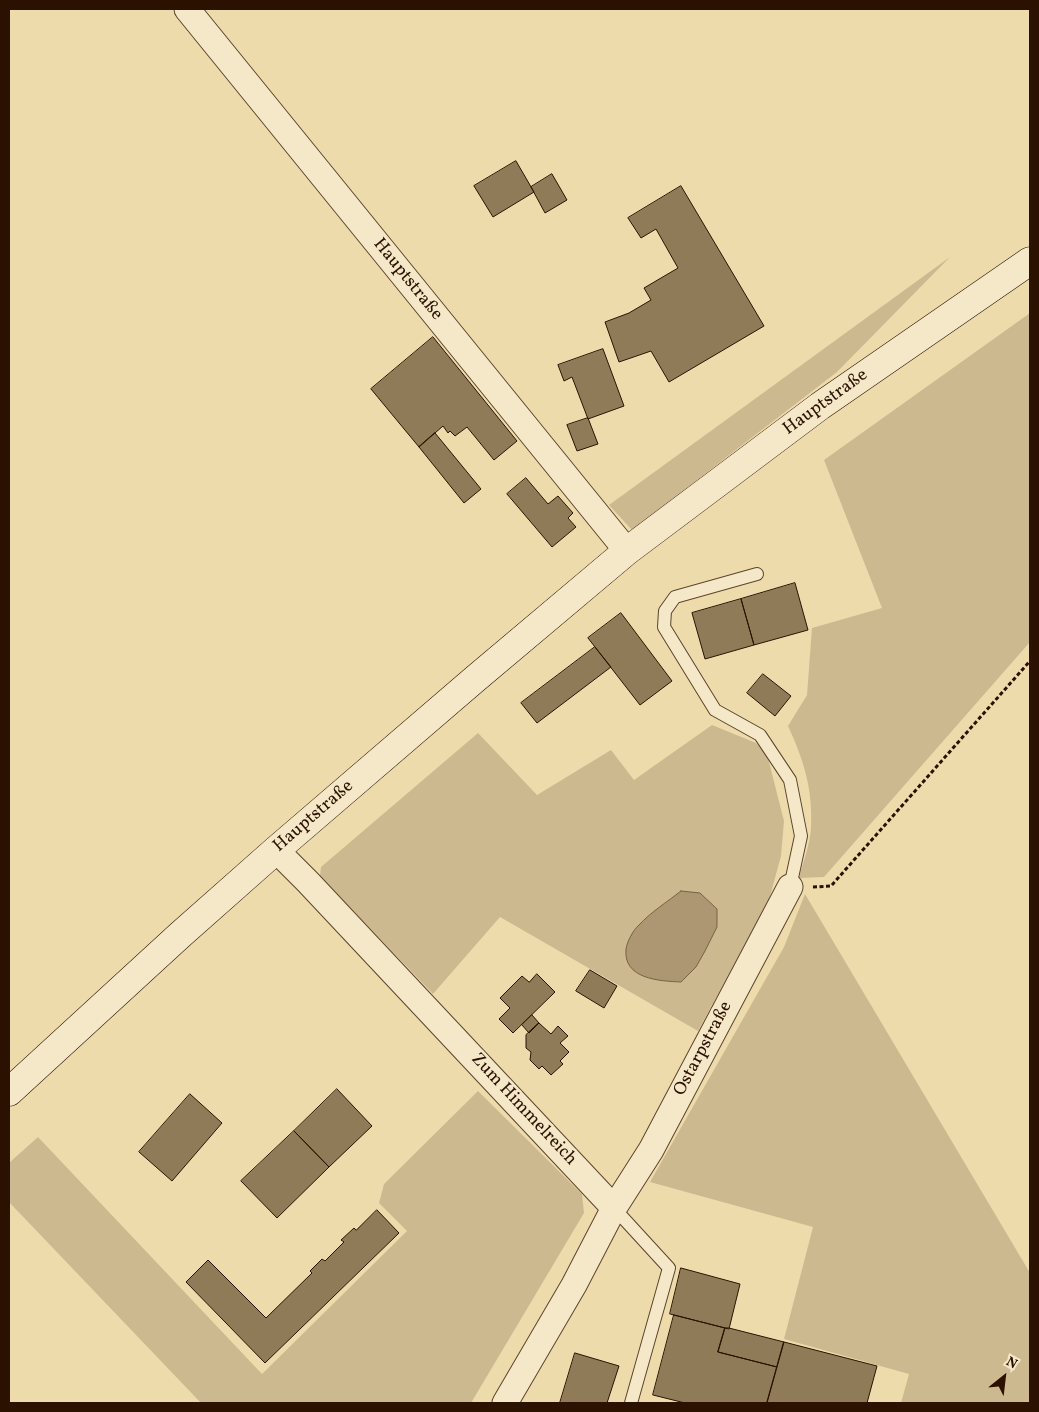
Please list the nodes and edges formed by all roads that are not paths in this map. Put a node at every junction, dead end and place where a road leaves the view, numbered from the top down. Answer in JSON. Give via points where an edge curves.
{"nodes":[{"id":1,"x":187,"y":9,"type":"edge"},
{"id":2,"x":1030,"y":261,"type":"edge"},
{"id":3,"x":628,"y":551,"type":"junction"},
{"id":4,"x":757,"y":574,"type":"dead end"},
{"id":5,"x":276,"y":850,"type":"junction"},
{"id":6,"x":790,"y":887,"type":"joint"},
{"id":7,"x":9,"y":1092,"type":"edge"},
{"id":8,"x":614,"y":1208,"type":"junction"},
{"id":9,"x":504,"y":1403,"type":"edge"},
{"id":10,"x":631,"y":1403,"type":"edge"}],
"edges":[{"from":1,"to":3,"type":"street","name":"Hauptstraße"},
{"from":2,"to":3,"type":"main road","name":"Hauptstraße","via":[[820,406]]},
{"from":3,"to":5,"type":"main road","name":"Hauptstraße"},
{"from":4,"to":6,"type":"lane","via":[[675,597],[665,612],[664,627],[715,710],[760,735],[790,780],[801,836]]},
{"from":5,"to":7,"type":"main road","name":"Hauptstraße"},
{"from":5,"to":8,"type":"street","name":"Zum Himmelreich"},
{"from":6,"to":8,"type":"street","name":"Ostarpstraße","via":[[651,1150]]},
{"from":8,"to":9,"type":"street","via":[[574,1285]]},
{"from":8,"to":10,"type":"lane","via":[[669,1268]]}]}
